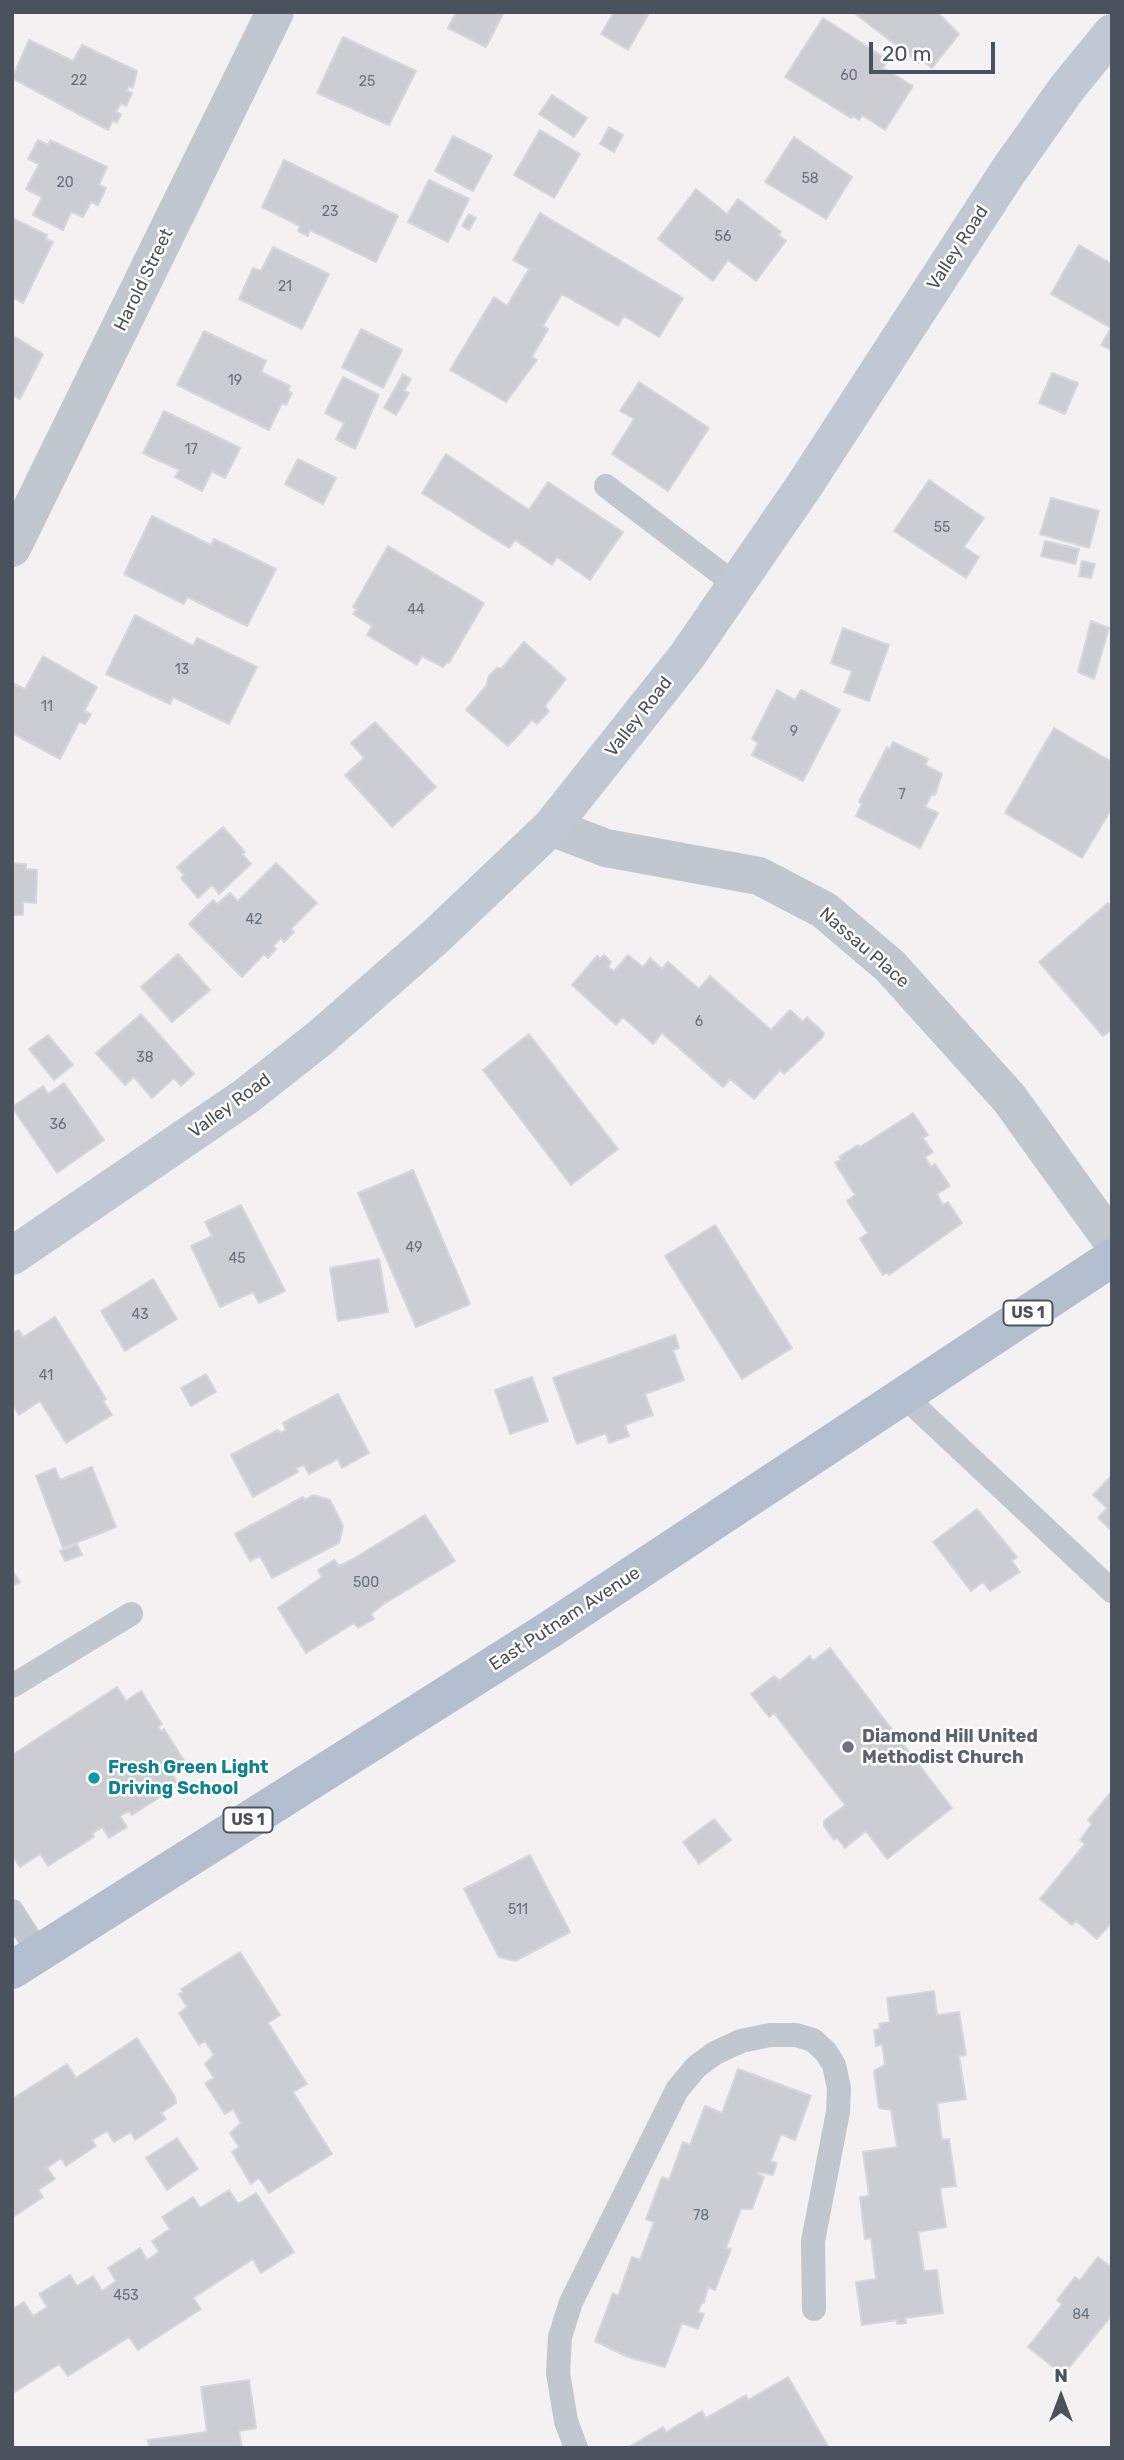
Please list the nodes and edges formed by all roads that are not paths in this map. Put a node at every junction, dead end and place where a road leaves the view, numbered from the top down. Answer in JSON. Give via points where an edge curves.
{"nodes":[{"id":1,"x":275,"y":12,"type":"edge"},
{"id":2,"x":1112,"y":33,"type":"edge"},
{"id":3,"x":606,"y":486,"type":"dead end"},
{"id":4,"x":12,"y":548,"type":"edge"},
{"id":5,"x":736,"y":585,"type":"junction"},
{"id":6,"x":551,"y":827,"type":"junction"},
{"id":7,"x":1112,"y":1241,"type":"edge"},
{"id":8,"x":12,"y":1256,"type":"edge"},
{"id":9,"x":1112,"y":1258,"type":"edge"},
{"id":10,"x":904,"y":1396,"type":"junction"},
{"id":11,"x":1112,"y":1591,"type":"edge"},
{"id":12,"x":131,"y":1614,"type":"dead end"},
{"id":13,"x":12,"y":1685,"type":"edge"},
{"id":14,"x":12,"y":1911,"type":"edge"},
{"id":15,"x":26,"y":1961,"type":"edge"},
{"id":16,"x":814,"y":2309,"type":"dead end"},
{"id":17,"x":576,"y":2448,"type":"edge"}],
"edges":[{"from":1,"to":4,"type":"street","name":"Harold Street"},
{"from":2,"to":5,"type":"main road","name":"Valley Road","via":[[1007,173]]},
{"from":3,"to":5,"type":"lane"},
{"from":5,"to":6,"type":"main road","name":"Valley Road","via":[[657,696]]},
{"from":6,"to":7,"type":"street","name":"Nassau Place","via":[[606,848],[759,876],[824,909],[890,966],[1009,1098]]},
{"from":6,"to":8,"type":"main road","name":"Valley Road","via":[[320,1038],[245,1097]]},
{"from":9,"to":10,"type":"main road","name":"East Putnam Avenue","number":"US 1"},
{"from":10,"to":11,"type":"lane"},
{"from":10,"to":15,"type":"main road","name":"East Putnam Avenue","number":"US 1","via":[[527,1643]]},
{"from":12,"to":13,"type":"lane"},
{"from":14,"to":15,"type":"lane"},
{"from":16,"to":17,"type":"lane","via":[[813,2241],[838,2112],[834,2065],[813,2040],[796,2035],[741,2041],[705,2060],[677,2090],[572,2302],[560,2337],[558,2373]]}]}
